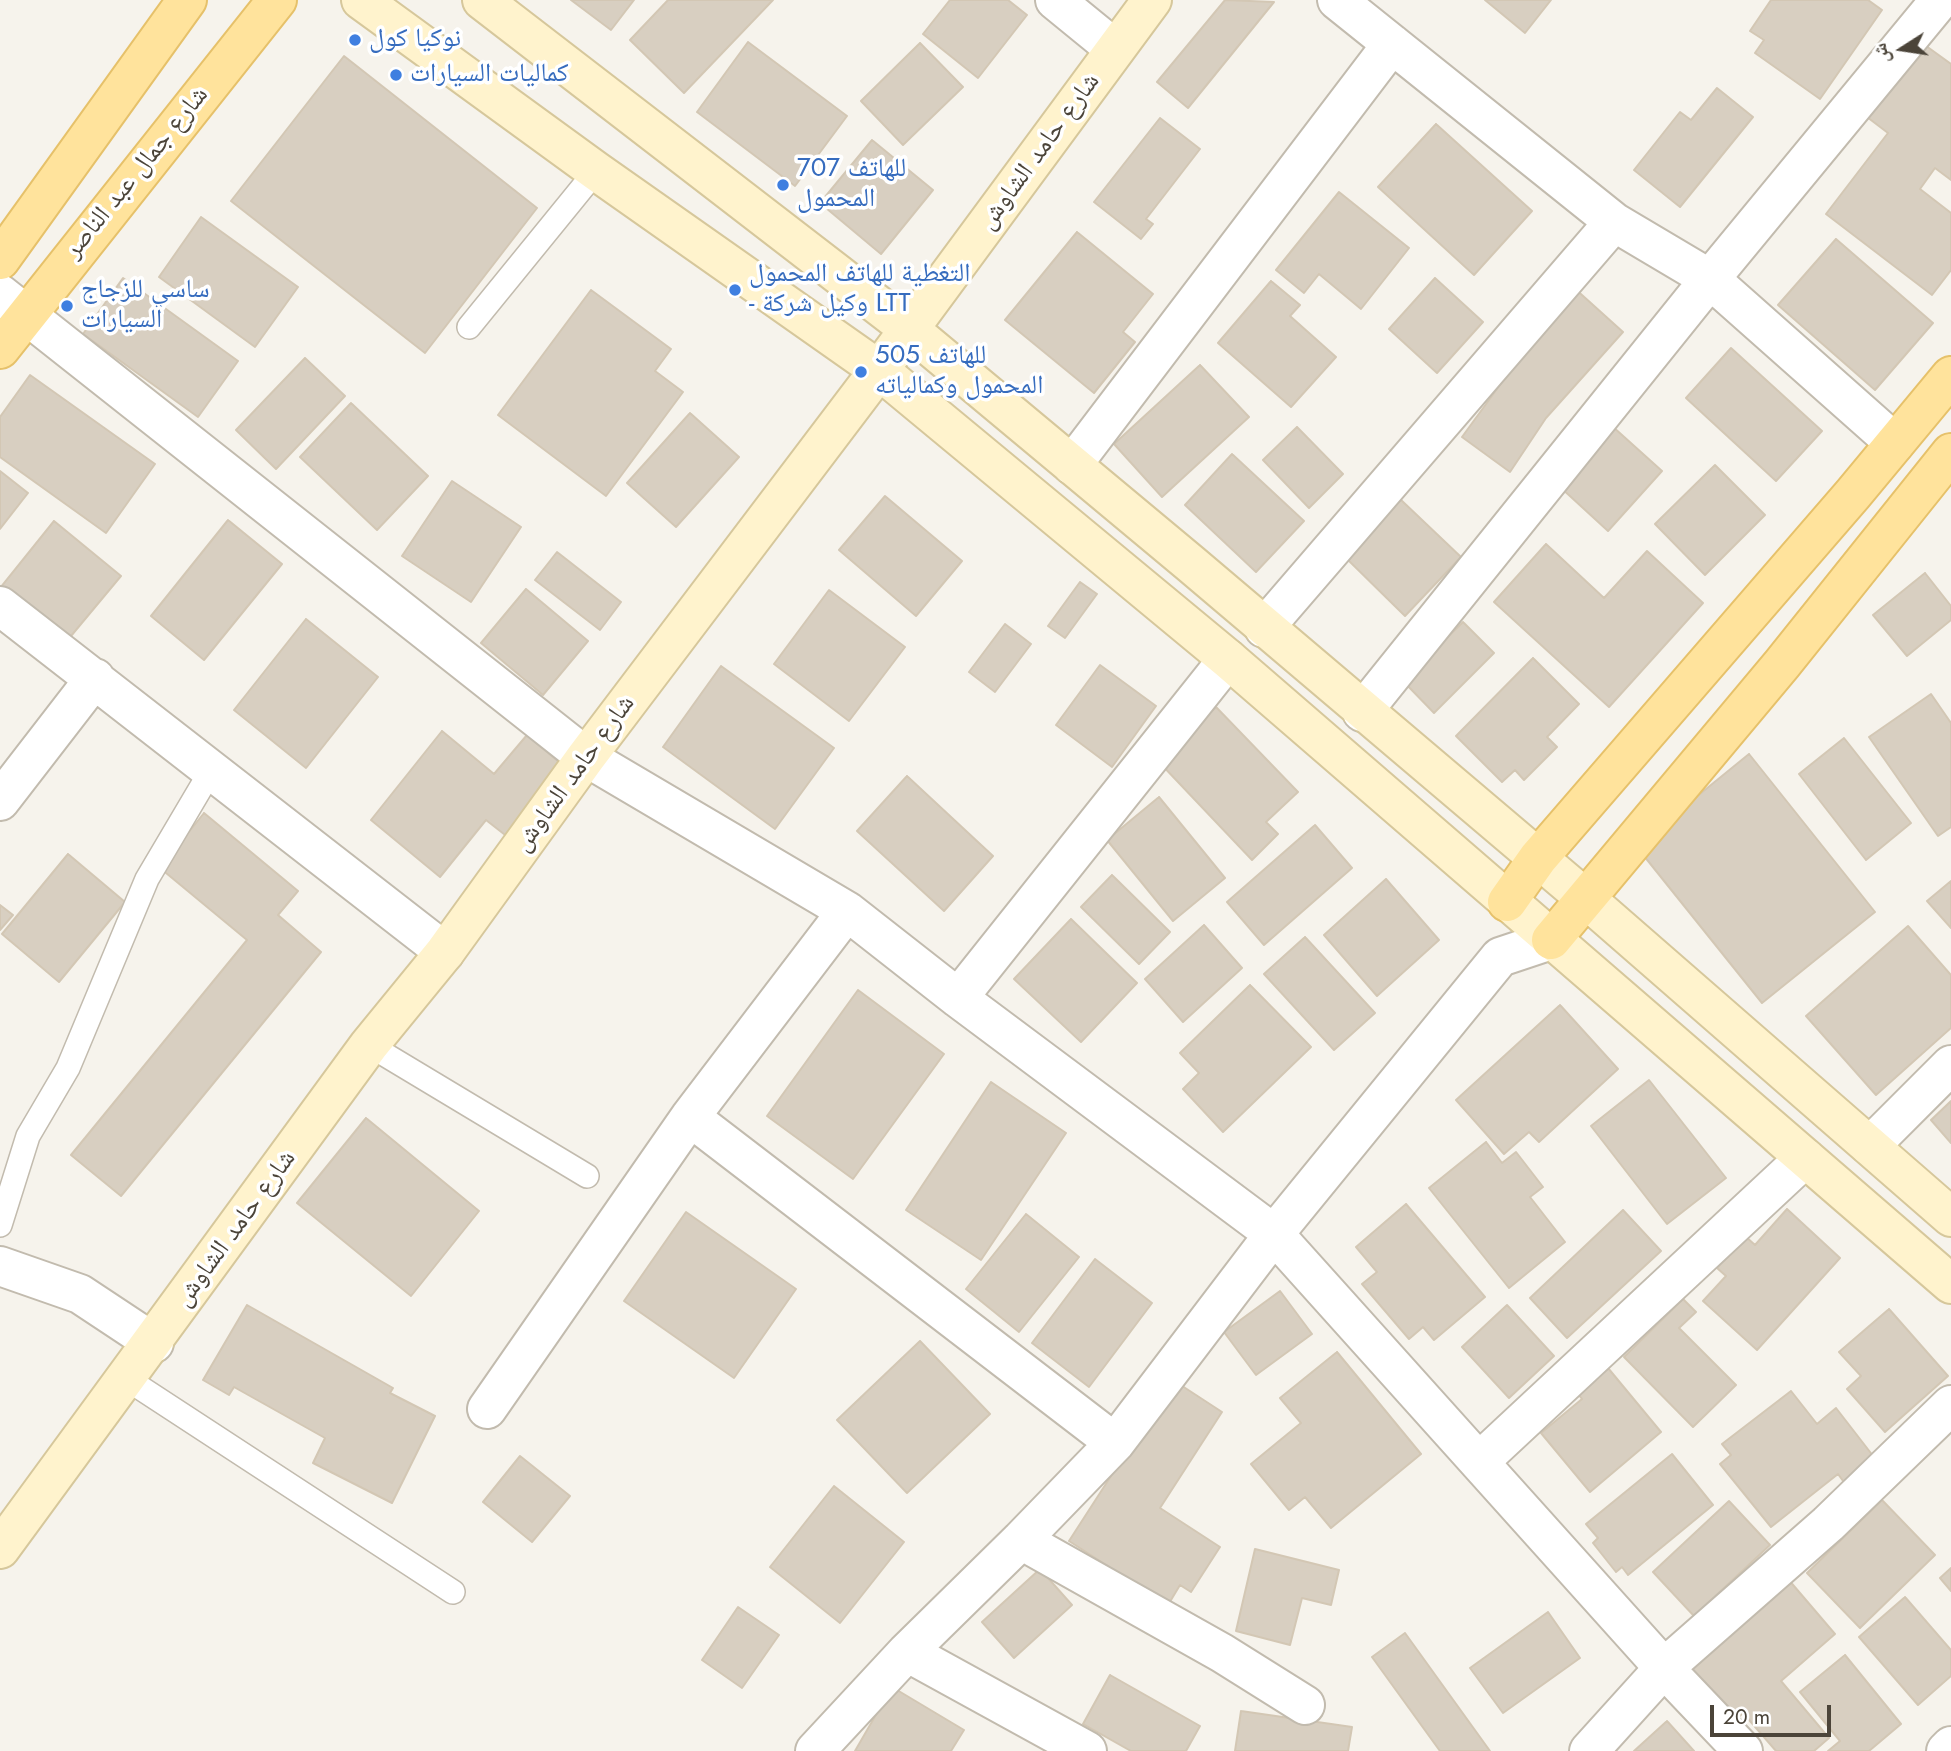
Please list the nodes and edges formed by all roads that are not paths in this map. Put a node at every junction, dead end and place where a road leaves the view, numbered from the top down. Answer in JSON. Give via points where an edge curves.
{"nodes":[{"id":1,"x":187,"y":0,"type":"edge"},
{"id":2,"x":277,"y":0,"type":"edge"},
{"id":3,"x":360,"y":0,"type":"edge"},
{"id":4,"x":482,"y":0,"type":"edge"},
{"id":5,"x":1055,"y":0,"type":"edge"},
{"id":6,"x":1152,"y":0,"type":"edge"},
{"id":7,"x":1337,"y":0,"type":"edge"},
{"id":8,"x":1940,"y":0,"type":"edge"},
{"id":9,"x":1392,"y":44,"type":"junction"},
{"id":10,"x":1115,"y":49,"type":"junction"},
{"id":11,"x":596,"y":171,"type":"junction"},
{"id":12,"x":1614,"y":222,"type":"junction"},
{"id":13,"x":0,"y":260,"type":"edge"},
{"id":14,"x":1710,"y":279,"type":"junction"},
{"id":15,"x":12,"y":304,"type":"edge"},
{"id":16,"x":469,"y":327,"type":"dead end"},
{"id":17,"x":909,"y":329,"type":"junction"},
{"id":18,"x":0,"y":349,"type":"edge"},
{"id":19,"x":879,"y":370,"type":"junction"},
{"id":20,"x":1949,"y":382,"type":"edge"},
{"id":21,"x":1895,"y":443,"type":"junction"},
{"id":22,"x":1951,"y":453,"type":"edge"},
{"id":23,"x":1072,"y":465,"type":"junction"},
{"id":24,"x":0,"y":606,"type":"edge"},
{"id":25,"x":1264,"y":628,"type":"junction"},
{"id":26,"x":1228,"y":659,"type":"junction"},
{"id":27,"x":95,"y":678,"type":"junction"},
{"id":28,"x":1362,"y":712,"type":"junction"},
{"id":29,"x":586,"y":757,"type":"junction"},
{"id":30,"x":212,"y":769,"type":"junction"},
{"id":31,"x":0,"y":801,"type":"edge"},
{"id":32,"x":1538,"y":858,"type":"junction"},
{"id":33,"x":1585,"y":898,"type":"junction"},
{"id":34,"x":1507,"y":902,"type":"junction"},
{"id":35,"x":847,"y":911,"type":"junction"},
{"id":36,"x":1551,"y":940,"type":"junction"},
{"id":37,"x":445,"y":952,"type":"junction"},
{"id":38,"x":1500,"y":957,"type":"junction"},
{"id":39,"x":958,"y":998,"type":"junction"},
{"id":40,"x":369,"y":1045,"type":"junction"},
{"id":41,"x":1951,"y":1065,"type":"edge"},
{"id":42,"x":690,"y":1117,"type":"junction"},
{"id":43,"x":1870,"y":1146,"type":"junction"},
{"id":44,"x":1805,"y":1158,"type":"junction"},
{"id":45,"x":587,"y":1176,"type":"dead end"},
{"id":46,"x":1951,"y":1217,"type":"edge"},
{"id":47,"x":0,"y":1225,"type":"edge"},
{"id":48,"x":1274,"y":1234,"type":"junction"},
{"id":49,"x":0,"y":1266,"type":"edge"},
{"id":50,"x":1951,"y":1284,"type":"edge"},
{"id":51,"x":154,"y":1343,"type":"junction"},
{"id":52,"x":127,"y":1379,"type":"junction"},
{"id":53,"x":1951,"y":1405,"type":"edge"},
{"id":54,"x":487,"y":1409,"type":"dead end"},
{"id":55,"x":1115,"y":1443,"type":"junction"},
{"id":56,"x":1480,"y":1461,"type":"junction"},
{"id":57,"x":1021,"y":1540,"type":"junction"},
{"id":58,"x":0,"y":1549,"type":"edge"},
{"id":59,"x":453,"y":1592,"type":"dead end"},
{"id":60,"x":907,"y":1652,"type":"junction"},
{"id":61,"x":1664,"y":1668,"type":"junction"},
{"id":62,"x":1305,"y":1704,"type":"dead end"},
{"id":63,"x":1951,"y":1745,"type":"edge"},
{"id":64,"x":815,"y":1751,"type":"edge"},
{"id":65,"x":1087,"y":1751,"type":"edge"},
{"id":66,"x":1589,"y":1751,"type":"edge"},
{"id":67,"x":1743,"y":1751,"type":"edge"},
{"id":68,"x":1946,"y":1751,"type":"edge"}],
"edges":[{"from":1,"to":13,"type":"main road","name":"شارع جمال عبد الناصر"},
{"from":2,"to":15,"type":"main road","name":"شارع جمال عبد الناصر"},
{"from":3,"to":11,"type":"main road"},
{"from":4,"to":17,"type":"main road"},
{"from":5,"to":10,"type":"street"},
{"from":6,"to":10,"type":"main road","name":"شارع حامد الشاوش"},
{"from":7,"to":9,"type":"street"},
{"from":8,"to":14,"type":"street"},
{"from":9,"to":12,"type":"street"},
{"from":9,"to":23,"type":"street"},
{"from":10,"to":17,"type":"main road","name":"شارع حامد الشاوش"},
{"from":11,"to":16,"type":"lane"},
{"from":11,"to":19,"type":"main road"},
{"from":12,"to":14,"type":"street"},
{"from":12,"to":25,"type":"street"},
{"from":14,"to":21,"type":"street"},
{"from":14,"to":28,"type":"street"},
{"from":15,"to":18,"type":"main road","name":"شارع جمال عبد الناصر"},
{"from":15,"to":29,"type":"street"},
{"from":17,"to":19,"type":"main road","name":"شارع حامد الشاوش"},
{"from":17,"to":23,"type":"main road"},
{"from":19,"to":26,"type":"main road"},
{"from":19,"to":29,"type":"main road","name":"شارع حامد الشاوش"},
{"from":20,"to":21,"type":"main road"},
{"from":21,"to":32,"type":"main road"},
{"from":22,"to":33,"type":"main road","via":[[1782,664]]},
{"from":23,"to":25,"type":"main road"},
{"from":24,"to":27,"type":"street"},
{"from":25,"to":28,"type":"main road"},
{"from":26,"to":34,"type":"main road"},
{"from":26,"to":39,"type":"street"},
{"from":27,"to":30,"type":"street"},
{"from":27,"to":31,"type":"street"},
{"from":28,"to":32,"type":"main road"},
{"from":29,"to":35,"type":"street"},
{"from":29,"to":37,"type":"main road","name":"شارع حامد الشاوش"},
{"from":30,"to":37,"type":"street"},
{"from":30,"to":47,"type":"lane","via":[[147,879],[68,1068],[28,1136]]},
{"from":32,"to":33,"type":"main road"},
{"from":32,"to":34,"type":"main road"},
{"from":33,"to":36,"type":"main road"},
{"from":33,"to":43,"type":"main road"},
{"from":34,"to":36,"type":"main road"},
{"from":34,"to":38,"type":"street"},
{"from":35,"to":39,"type":"street"},
{"from":35,"to":42,"type":"street"},
{"from":36,"to":38,"type":"street"},
{"from":36,"to":44,"type":"main road"},
{"from":37,"to":40,"type":"main road","name":"شارع حامد الشاوش"},
{"from":38,"to":48,"type":"street"},
{"from":39,"to":48,"type":"street"},
{"from":40,"to":45,"type":"lane"},
{"from":40,"to":51,"type":"main road","name":"شارع حامد الشاوش"},
{"from":41,"to":43,"type":"street"},
{"from":42,"to":54,"type":"street"},
{"from":42,"to":55,"type":"street"},
{"from":43,"to":46,"type":"main road"},
{"from":44,"to":50,"type":"main road"},
{"from":44,"to":56,"type":"street"},
{"from":48,"to":55,"type":"street"},
{"from":48,"to":56,"type":"street"},
{"from":49,"to":51,"type":"street","via":[[80,1294]]},
{"from":51,"to":52,"type":"main road","name":"شارع حامد الشاوش"},
{"from":52,"to":58,"type":"main road","name":"شارع حامد الشاوش"},
{"from":52,"to":59,"type":"lane"},
{"from":53,"to":61,"type":"street","via":[[1828,1524]]},
{"from":55,"to":57,"type":"street"},
{"from":56,"to":61,"type":"street"},
{"from":57,"to":60,"type":"street"},
{"from":57,"to":62,"type":"street"},
{"from":60,"to":64,"type":"street"},
{"from":60,"to":65,"type":"street"},
{"from":61,"to":66,"type":"street"},
{"from":61,"to":67,"type":"street"},
{"from":63,"to":68,"type":"street"}]}
